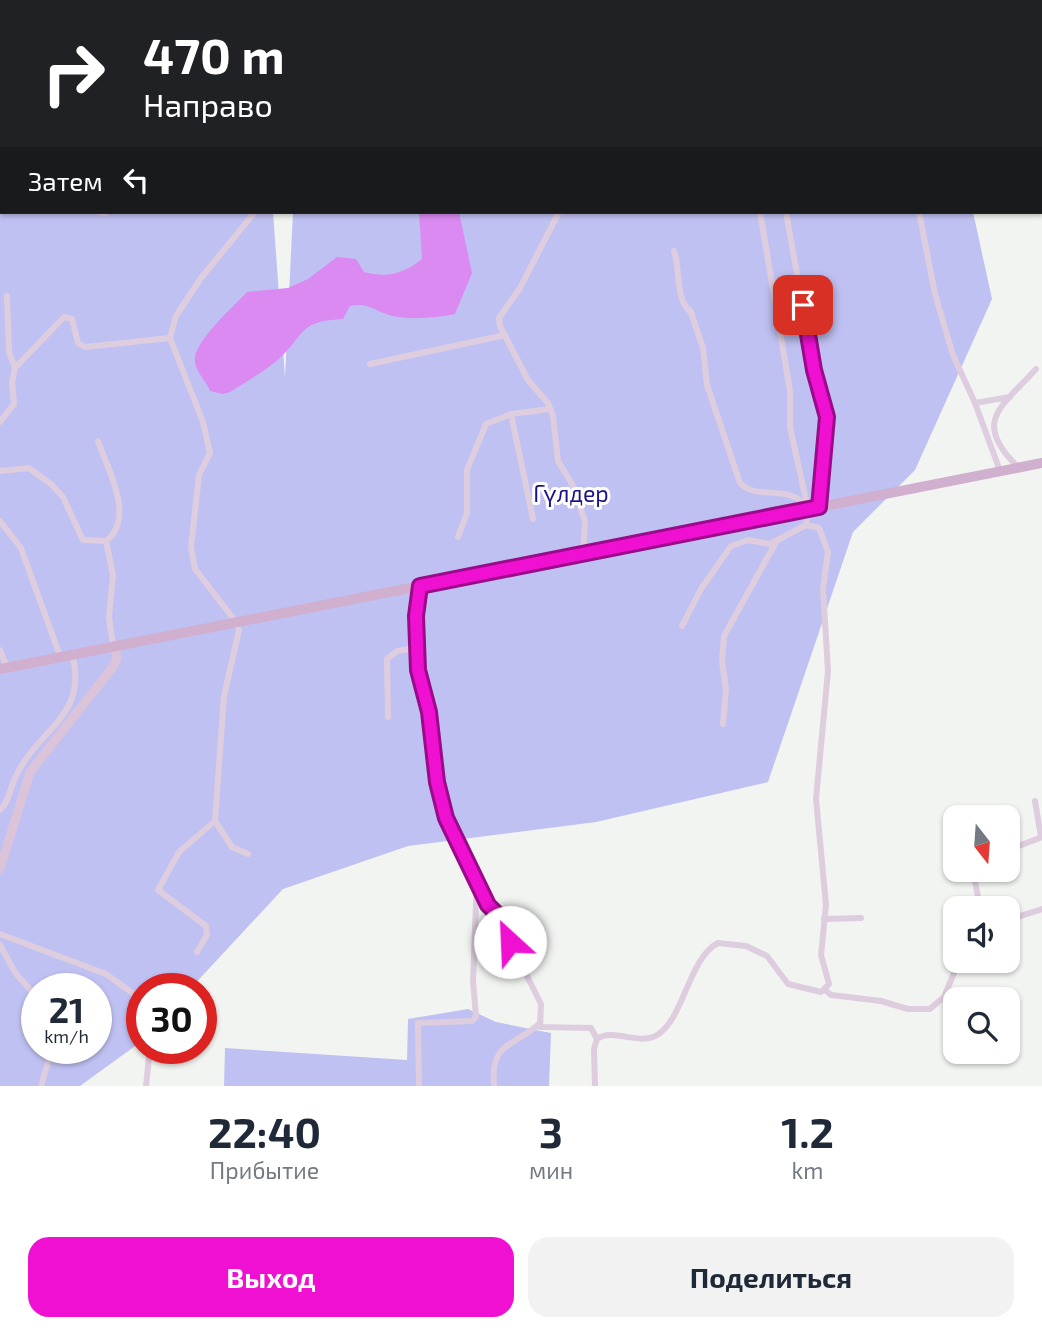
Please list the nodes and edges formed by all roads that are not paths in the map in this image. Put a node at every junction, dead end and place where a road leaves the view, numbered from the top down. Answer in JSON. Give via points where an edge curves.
{"nodes":[{"id":1,"x":253,"y":214,"type":"edge"},
{"id":2,"x":558,"y":214,"type":"edge"},
{"id":3,"x":760,"y":214,"type":"edge"},
{"id":4,"x":786,"y":214,"type":"edge"},
{"id":5,"x":919,"y":214,"type":"edge"},
{"id":6,"x":674,"y":251,"type":"dead end"},
{"id":7,"x":7,"y":296,"type":"dead end"},
{"id":8,"x":505,"y":335,"type":"junction"},
{"id":9,"x":170,"y":338,"type":"junction"},
{"id":10,"x":370,"y":364,"type":"dead end"},
{"id":11,"x":15,"y":368,"type":"junction"},
{"id":12,"x":1035,"y":369,"type":"dead end"},
{"id":13,"x":1010,"y":397,"type":"junction"},
{"id":14,"x":975,"y":403,"type":"junction"},
{"id":15,"x":550,"y":409,"type":"junction"},
{"id":16,"x":511,"y":414,"type":"junction"},
{"id":17,"x":0,"y":422,"type":"edge"},
{"id":18,"x":98,"y":441,"type":"dead end"},
{"id":19,"x":1042,"y":463,"type":"edge"},
{"id":20,"x":1018,"y":467,"type":"junction"},
{"id":21,"x":0,"y":471,"type":"edge"},
{"id":22,"x":1000,"y":471,"type":"junction"},
{"id":23,"x":814,"y":508,"type":"junction"},
{"id":24,"x":533,"y":519,"type":"dead end"},
{"id":25,"x":0,"y":521,"type":"edge"},
{"id":26,"x":806,"y":525,"type":"junction"},
{"id":27,"x":458,"y":537,"type":"dead end"},
{"id":28,"x":106,"y":541,"type":"junction"},
{"id":29,"x":776,"y":542,"type":"junction"},
{"id":30,"x":583,"y":556,"type":"junction"},
{"id":31,"x":420,"y":586,"type":"junction"},
{"id":32,"x":236,"y":622,"type":"junction"},
{"id":33,"x":682,"y":626,"type":"dead end"},
{"id":34,"x":114,"y":646,"type":"junction"},
{"id":35,"x":416,"y":648,"type":"junction"},
{"id":36,"x":0,"y":650,"type":"edge"},
{"id":37,"x":72,"y":654,"type":"junction"},
{"id":38,"x":60,"y":656,"type":"junction"},
{"id":39,"x":4,"y":669,"type":"edge"},
{"id":40,"x":388,"y":717,"type":"dead end"},
{"id":41,"x":723,"y":724,"type":"dead end"},
{"id":42,"x":1035,"y":801,"type":"dead end"},
{"id":43,"x":0,"y":810,"type":"edge"},
{"id":44,"x":215,"y":821,"type":"junction"},
{"id":45,"x":1042,"y":837,"type":"edge"},
{"id":46,"x":1020,"y":845,"type":"edge"},
{"id":47,"x":248,"y":854,"type":"dead end"},
{"id":48,"x":0,"y":869,"type":"edge"},
{"id":49,"x":477,"y":880,"type":"junction"},
{"id":50,"x":1042,"y":909,"type":"edge"},
{"id":51,"x":1020,"y":916,"type":"edge"},
{"id":52,"x":860,"y":918,"type":"dead end"},
{"id":53,"x":824,"y":919,"type":"junction"},
{"id":54,"x":0,"y":934,"type":"edge"},
{"id":55,"x":0,"y":945,"type":"edge"},
{"id":56,"x":197,"y":952,"type":"dead end"},
{"id":57,"x":954,"y":973,"type":"edge"},
{"id":58,"x":21,"y":979,"type":"edge"},
{"id":59,"x":126,"y":988,"type":"edge"},
{"id":60,"x":825,"y":990,"type":"junction"},
{"id":61,"x":540,"y":1024,"type":"junction"},
{"id":62,"x":597,"y":1039,"type":"junction"},
{"id":63,"x":47,"y":1064,"type":"edge"},
{"id":64,"x":148,"y":1064,"type":"edge"},
{"id":65,"x":41,"y":1086,"type":"edge"},
{"id":66,"x":146,"y":1086,"type":"edge"},
{"id":67,"x":419,"y":1086,"type":"edge"},
{"id":68,"x":494,"y":1086,"type":"edge"},
{"id":69,"x":595,"y":1086,"type":"edge"}],
"edges":[{"from":1,"to":9,"type":"street","via":[[201,278],[176,316]]},
{"from":2,"to":8,"type":"street","via":[[520,288],[501,310],[500,326]]},
{"from":3,"to":23,"type":"street","via":[[790,391],[790,427]]},
{"from":4,"to":23,"type":"street","via":[[814,370],[827,417]]},
{"from":5,"to":14,"type":"street","via":[[935,295],[953,355]]},
{"from":6,"to":23,"type":"street","via":[[681,298],[704,348],[707,385],[740,483],[751,491],[783,493]]},
{"from":7,"to":11,"type":"street","via":[[9,352]]},
{"from":8,"to":10,"type":"street"},
{"from":8,"to":15,"type":"street","via":[[528,380]]},
{"from":9,"to":11,"type":"street","via":[[85,347],[78,343],[72,319],[64,317]]},
{"from":9,"to":32,"type":"street","via":[[210,453],[199,475],[191,547],[195,569]]},
{"from":11,"to":17,"type":"street","via":[[14,404]]},
{"from":12,"to":13,"type":"street"},
{"from":13,"to":14,"type":"street"},
{"from":13,"to":20,"type":"street","via":[[1001,403],[995,438],[999,449]]},
{"from":14,"to":22,"type":"street"},
{"from":15,"to":16,"type":"street"},
{"from":15,"to":30,"type":"street","via":[[558,461],[585,522]]},
{"from":16,"to":24,"type":"street"},
{"from":16,"to":27,"type":"street","via":[[496,418],[483,430],[467,470],[467,513]]},
{"from":18,"to":28,"type":"street","via":[[121,508],[117,531]]},
{"from":19,"to":20,"type":"main road"},
{"from":20,"to":22,"type":"main road"},
{"from":21,"to":28,"type":"street","via":[[20,466],[35,471],[63,497],[83,540]]},
{"from":22,"to":23,"type":"main road"},
{"from":23,"to":26,"type":"street"},
{"from":23,"to":30,"type":"main road"},
{"from":25,"to":38,"type":"street","via":[[21,548]]},
{"from":26,"to":29,"type":"street"},
{"from":26,"to":53,"type":"street","via":[[819,527],[828,552],[823,589],[828,688],[816,799]]},
{"from":28,"to":34,"type":"street","via":[[113,575],[109,617]]},
{"from":29,"to":33,"type":"street","via":[[748,540],[724,552]]},
{"from":29,"to":41,"type":"street","via":[[724,636]]},
{"from":30,"to":31,"type":"main road"},
{"from":31,"to":32,"type":"main road"},
{"from":31,"to":35,"type":"street"},
{"from":32,"to":34,"type":"main road"},
{"from":32,"to":44,"type":"street","via":[[239,635],[225,696]]},
{"from":34,"to":37,"type":"main road"},
{"from":34,"to":48,"type":"street","via":[[117,659],[112,668],[30,772]]},
{"from":35,"to":40,"type":"street","via":[[397,652],[387,660]]},
{"from":35,"to":49,"type":"street","via":[[446,818]]},
{"from":36,"to":39,"type":"street"},
{"from":37,"to":38,"type":"main road"},
{"from":37,"to":43,"type":"street","via":[[77,682],[72,701],[16,776]]},
{"from":38,"to":39,"type":"main road"},
{"from":42,"to":45,"type":"street"},
{"from":44,"to":47,"type":"street","via":[[232,847]]},
{"from":44,"to":56,"type":"street","via":[[179,852],[158,890],[206,926],[208,934]]},
{"from":45,"to":46,"type":"street"},
{"from":49,"to":61,"type":"street","via":[[488,905],[509,926],[510,942],[541,1003]]},
{"from":49,"to":67,"type":"street","via":[[476,1017],[472,1021],[418,1023]]},
{"from":50,"to":51,"type":"street"},
{"from":52,"to":53,"type":"street"},
{"from":53,"to":60,"type":"street","via":[[821,954],[829,984]]},
{"from":54,"to":59,"type":"street","via":[[107,974]]},
{"from":55,"to":58,"type":"street"},
{"from":57,"to":60,"type":"street","via":[[939,1005],[930,1009],[908,1009],[831,995]]},
{"from":60,"to":62,"type":"street","via":[[788,984],[768,956],[746,946],[718,943],[689,980],[676,1016],[660,1033],[645,1039],[604,1035]]},
{"from":61,"to":62,"type":"street","via":[[591,1028]]},
{"from":61,"to":68,"type":"street","via":[[497,1055]]},
{"from":62,"to":69,"type":"street"},
{"from":63,"to":65,"type":"street"},
{"from":64,"to":66,"type":"street"}]}
